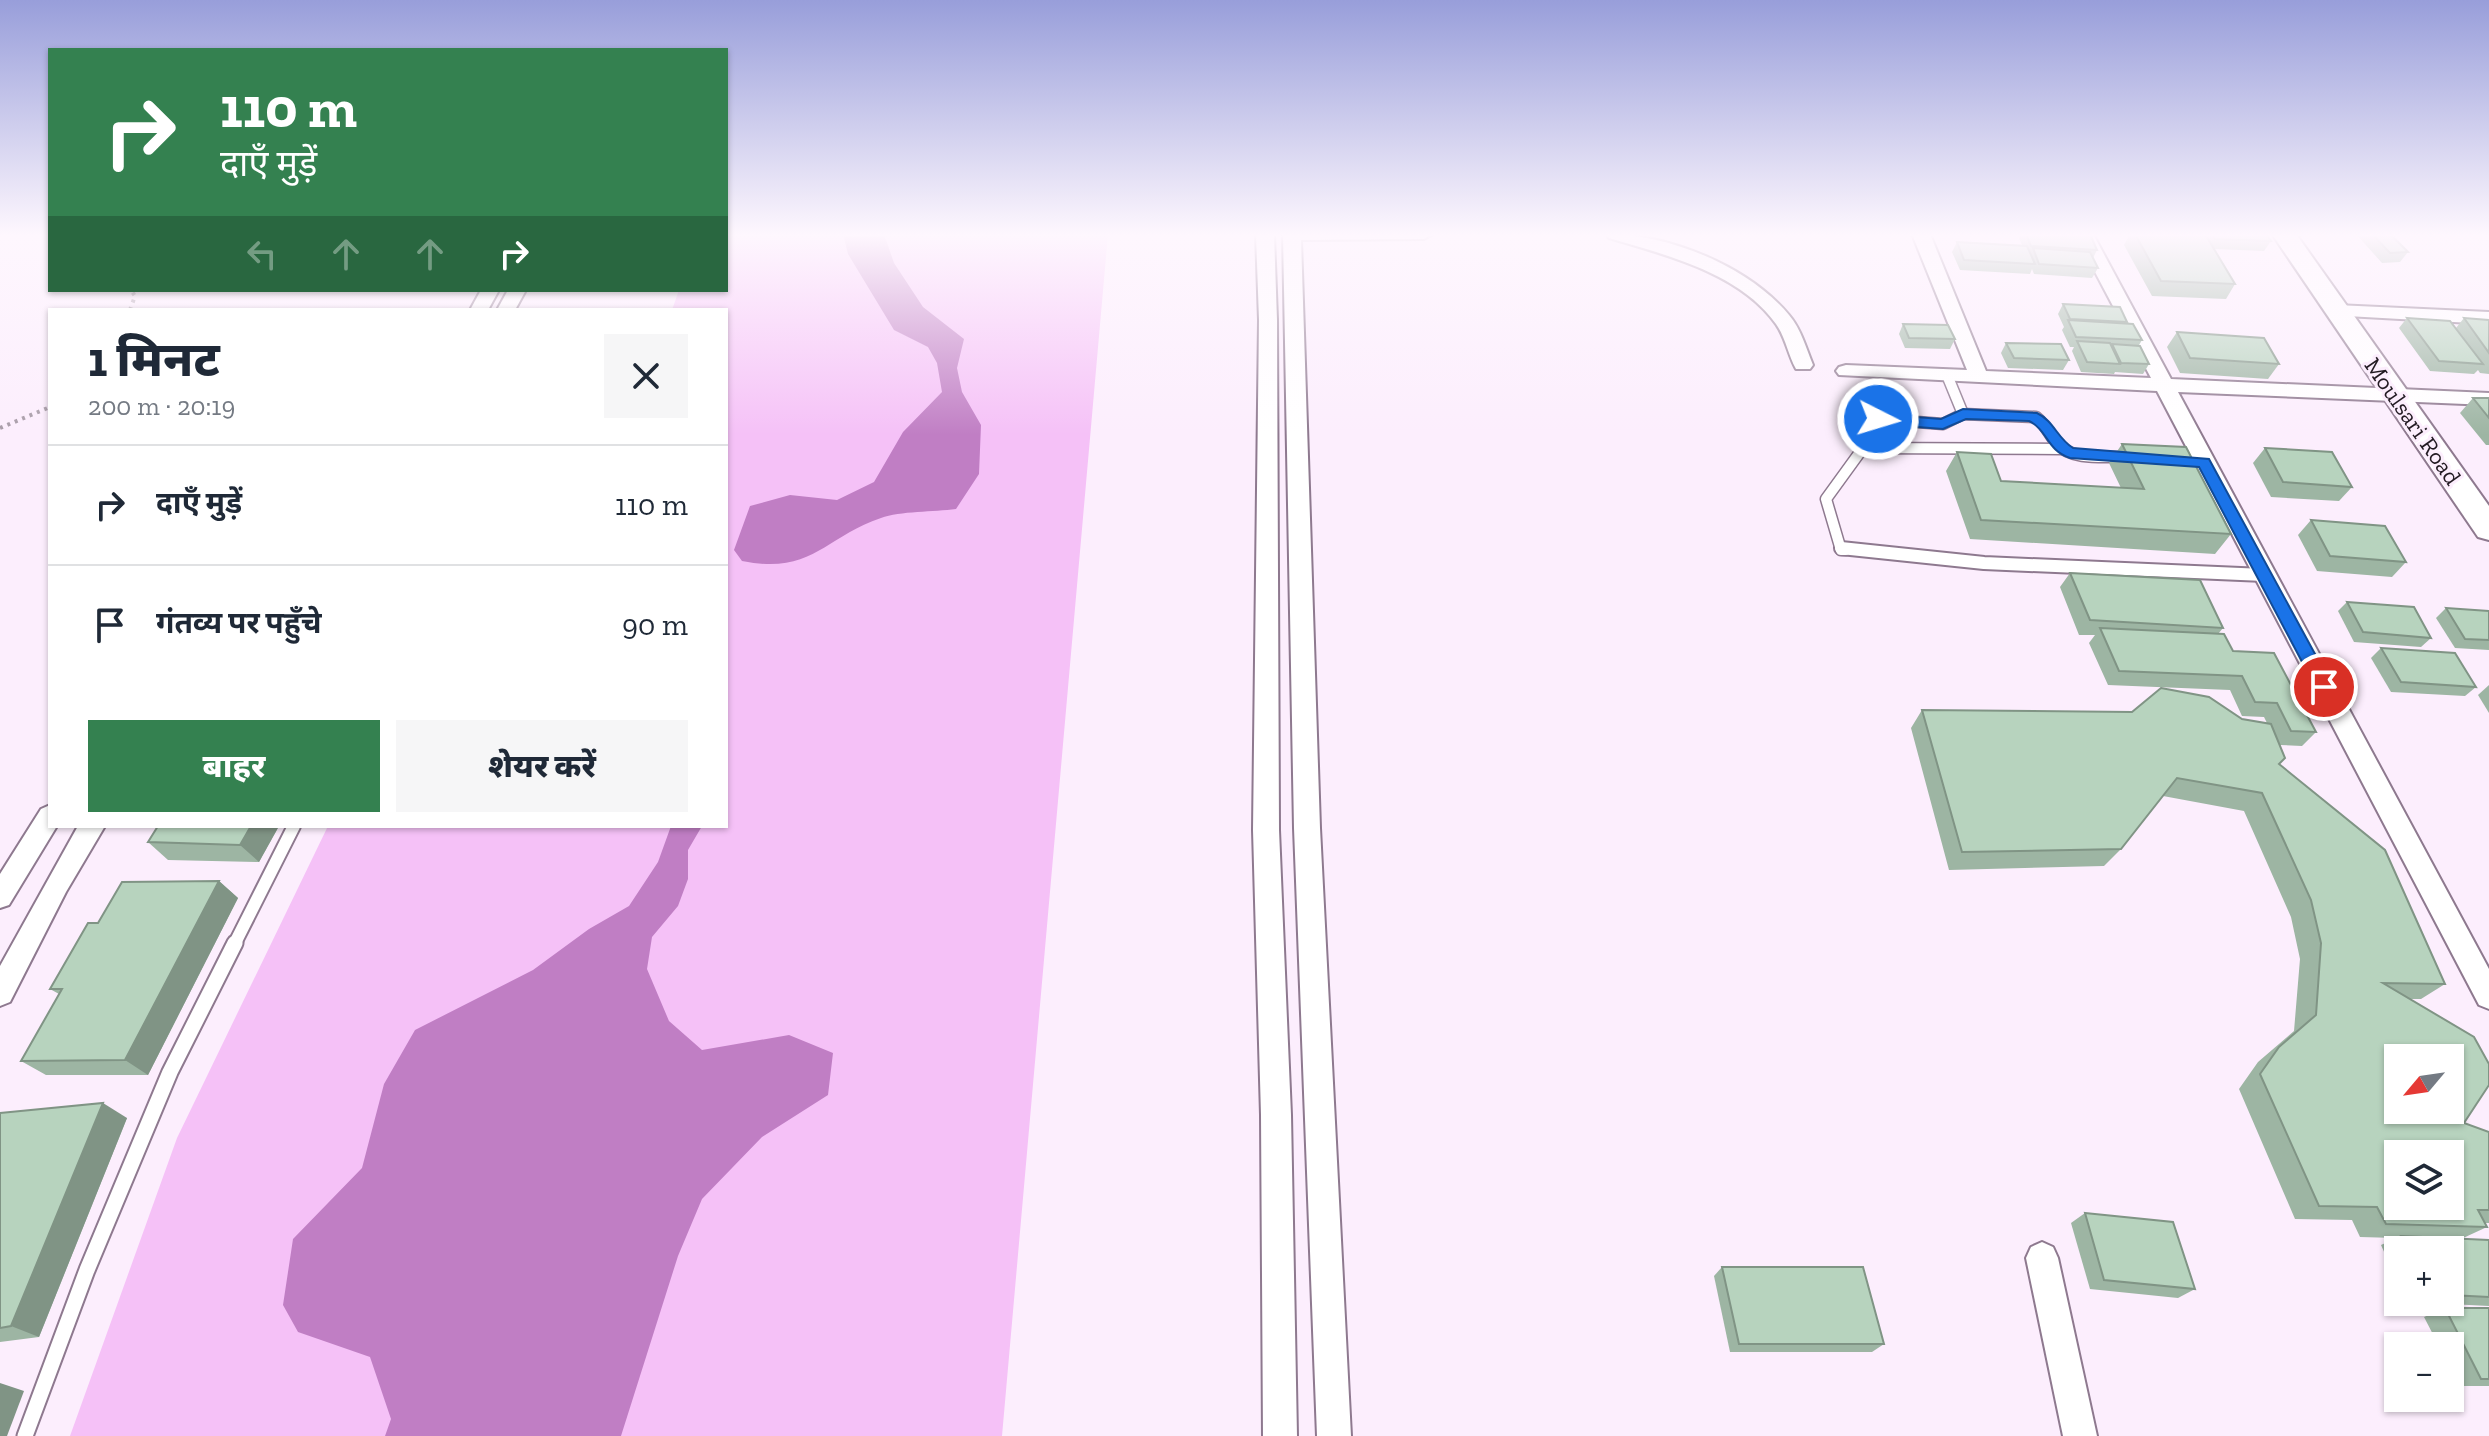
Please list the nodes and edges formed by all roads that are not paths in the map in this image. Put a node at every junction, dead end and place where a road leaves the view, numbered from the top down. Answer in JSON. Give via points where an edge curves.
{"nodes":[{"id":1,"x":1267,"y":301,"type":"edge"},
{"id":2,"x":1294,"y":301,"type":"edge"},
{"id":3,"x":1763,"y":301,"type":"edge"},
{"id":4,"x":1948,"y":301,"type":"edge"},
{"id":5,"x":2119,"y":301,"type":"edge"},
{"id":6,"x":2329,"y":301,"type":"edge"},
{"id":7,"x":2336,"y":311,"type":"junction"},
{"id":8,"x":2489,"y":318,"type":"edge"},
{"id":9,"x":1803,"y":365,"type":"dead end"},
{"id":10,"x":1846,"y":371,"type":"dead end"},
{"id":11,"x":1947,"y":375,"type":"junction"},
{"id":12,"x":1979,"y":377,"type":"junction"},
{"id":13,"x":2162,"y":384,"type":"junction"},
{"id":14,"x":2393,"y":394,"type":"junction"},
{"id":15,"x":2489,"y":399,"type":"edge"},
{"id":16,"x":1963,"y":414,"type":"junction"},
{"id":17,"x":1863,"y":448,"type":"junction"},
{"id":18,"x":2062,"y":449,"type":"junction"},
{"id":19,"x":2146,"y":458,"type":"edge"},
{"id":20,"x":2489,"y":529,"type":"edge"},
{"id":21,"x":2264,"y":575,"type":"junction"},
{"id":22,"x":48,"y":819,"type":"edge"},
{"id":23,"x":91,"y":828,"type":"edge"},
{"id":24,"x":293,"y":828,"type":"edge"},
{"id":25,"x":1307,"y":828,"type":"junction"},
{"id":26,"x":1266,"y":830,"type":"junction"},
{"id":27,"x":0,"y":897,"type":"edge"},
{"id":28,"x":0,"y":993,"type":"edge"},
{"id":29,"x":2489,"y":996,"type":"edge"},
{"id":30,"x":2042,"y":1258,"type":"dead end"},
{"id":31,"x":25,"y":1436,"type":"edge"},
{"id":32,"x":1280,"y":1436,"type":"edge"},
{"id":33,"x":1334,"y":1436,"type":"edge"},
{"id":34,"x":2080,"y":1436,"type":"edge"}],
"edges":[{"from":1,"to":26,"type":"street"},
{"from":2,"to":25,"type":"street"},
{"from":3,"to":9,"type":"street","via":[[1784,321]]},
{"from":4,"to":12,"type":"street"},
{"from":5,"to":13,"type":"street"},
{"from":6,"to":7,"type":"street","name":"Moulsari Road"},
{"from":7,"to":8,"type":"street"},
{"from":7,"to":14,"type":"street","name":"Moulsari Road"},
{"from":10,"to":11,"type":"street"},
{"from":11,"to":12,"type":"street"},
{"from":11,"to":16,"type":"lane"},
{"from":12,"to":13,"type":"street"},
{"from":13,"to":14,"type":"street"},
{"from":13,"to":21,"type":"street","via":[[2199,462]]},
{"from":14,"to":15,"type":"street"},
{"from":14,"to":20,"type":"street","name":"Moulsari Road"},
{"from":16,"to":17,"type":"lane","via":[[1943,424],[1878,419]]},
{"from":16,"to":18,"type":"lane","via":[[2036,417]]},
{"from":17,"to":18,"type":"lane"},
{"from":17,"to":21,"type":"lane","via":[[1826,499],[1841,550],[1984,563]]},
{"from":18,"to":19,"type":"lane"},
{"from":21,"to":29,"type":"street"},
{"from":22,"to":27,"type":"street"},
{"from":23,"to":28,"type":"street"},
{"from":24,"to":31,"type":"lane","via":[[170,1072]]},
{"from":25,"to":26,"type":"street"},
{"from":25,"to":33,"type":"street"},
{"from":26,"to":32,"type":"street"},
{"from":30,"to":34,"type":"street"}]}
